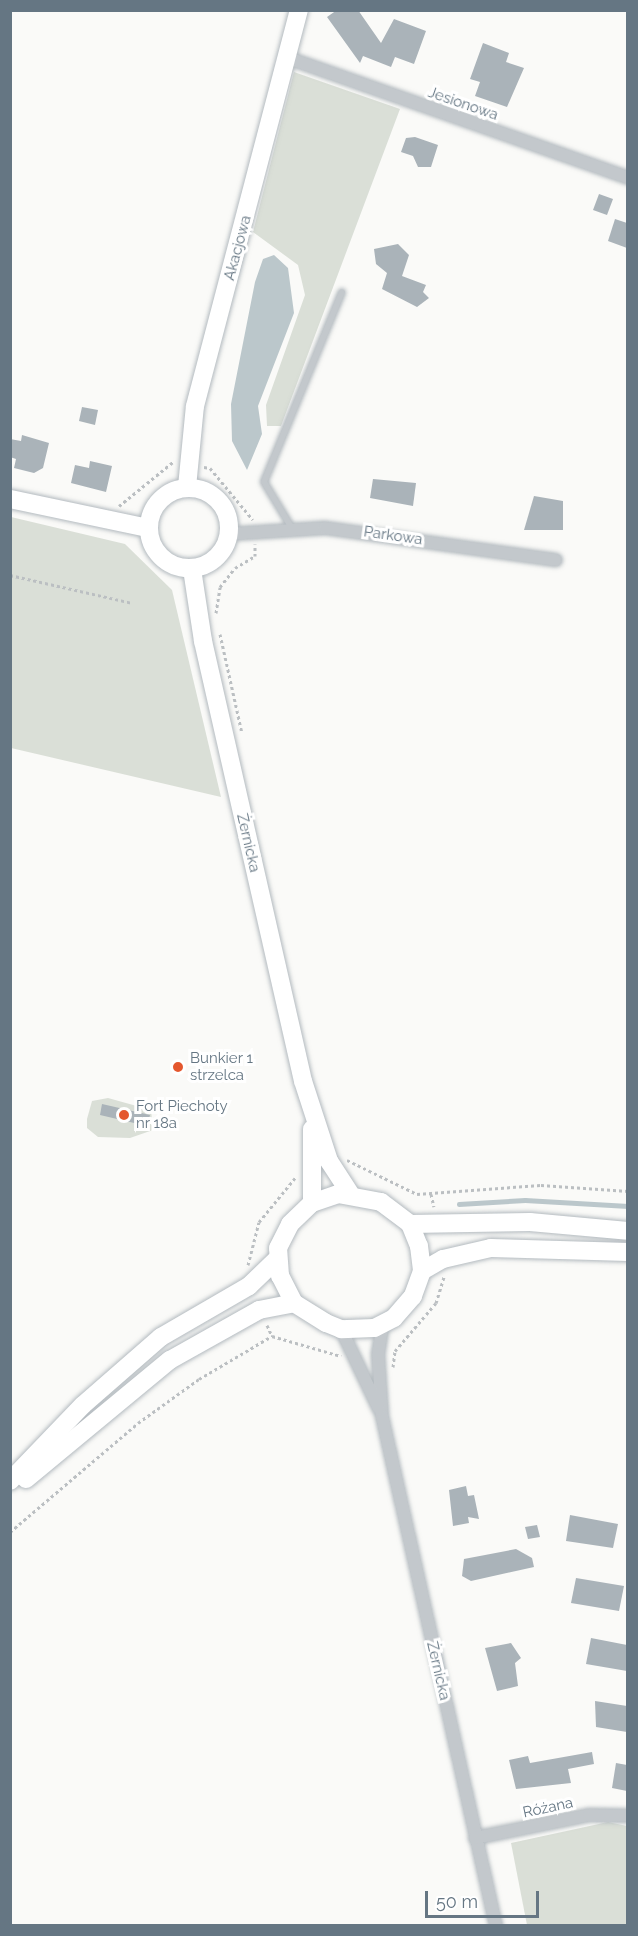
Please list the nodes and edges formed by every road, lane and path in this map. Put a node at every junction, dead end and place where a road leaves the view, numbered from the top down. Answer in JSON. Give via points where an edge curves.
{"nodes":[{"id":1,"x":299,"y":10,"type":"edge"},
{"id":2,"x":288,"y":58,"type":"junction"},
{"id":3,"x":627,"y":178,"type":"edge"},
{"id":4,"x":342,"y":292,"type":"dead end"},
{"id":5,"x":174,"y":462,"type":"dead end"},
{"id":6,"x":210,"y":468,"type":"dead end"},
{"id":7,"x":187,"y":487,"type":"junction"},
{"id":8,"x":10,"y":499,"type":"edge"},
{"id":9,"x":117,"y":508,"type":"dead end"},
{"id":10,"x":254,"y":520,"type":"dead end"},
{"id":11,"x":148,"y":528,"type":"junction"},
{"id":12,"x":293,"y":531,"type":"junction"},
{"id":13,"x":229,"y":534,"type":"junction"},
{"id":14,"x":256,"y":547,"type":"dead end"},
{"id":15,"x":556,"y":560,"type":"dead end"},
{"id":16,"x":192,"y":569,"type":"junction"},
{"id":17,"x":10,"y":575,"type":"edge"},
{"id":18,"x":132,"y":603,"type":"dead end"},
{"id":19,"x":216,"y":617,"type":"dead end"},
{"id":20,"x":219,"y":628,"type":"dead end"},
{"id":21,"x":243,"y":736,"type":"dead end"},
{"id":22,"x":312,"y":1116,"type":"junction"},
{"id":23,"x":342,"y":1151,"type":"dead end"},
{"id":24,"x":627,"y":1191,"type":"edge"},
{"id":25,"x":350,"y":1193,"type":"junction"},
{"id":26,"x":312,"y":1203,"type":"junction"},
{"id":27,"x":410,"y":1224,"type":"junction"},
{"id":28,"x":627,"y":1231,"type":"edge"},
{"id":29,"x":627,"y":1252,"type":"edge"},
{"id":30,"x":278,"y":1258,"type":"junction"},
{"id":31,"x":422,"y":1271,"type":"junction"},
{"id":32,"x":443,"y":1284,"type":"dead end"},
{"id":33,"x":294,"y":1303,"type":"junction"},
{"id":34,"x":383,"y":1323,"type":"junction"},
{"id":35,"x":341,"y":1329,"type":"junction"},
{"id":36,"x":378,"y":1354,"type":"junction"},
{"id":37,"x":359,"y":1359,"type":"junction"},
{"id":38,"x":382,"y":1416,"type":"junction"},
{"id":39,"x":10,"y":1481,"type":"edge"},
{"id":40,"x":10,"y":1492,"type":"edge"},
{"id":41,"x":10,"y":1532,"type":"edge"},
{"id":42,"x":627,"y":1816,"type":"edge"},
{"id":43,"x":476,"y":1838,"type":"junction"},
{"id":44,"x":496,"y":1926,"type":"edge"}],
"edges":[{"from":1,"to":2,"type":"street","name":"Akacjowa"},
{"from":2,"to":3,"type":"street","name":"Jesionowa"},
{"from":2,"to":7,"type":"street","name":"Akacjowa","via":[[191,422]]},
{"from":4,"to":12,"type":"lane","via":[[264,482]]},
{"from":5,"to":9,"type":"path"},
{"from":6,"to":10,"type":"path"},
{"from":7,"to":11,"type":"street","via":[[157,503]]},
{"from":7,"to":13,"type":"street","via":[[203,490],[222,505]]},
{"from":8,"to":11,"type":"street"},
{"from":11,"to":16,"type":"street","via":[[163,560]]},
{"from":12,"to":13,"type":"street","name":"Parkowa"},
{"from":12,"to":15,"type":"street","name":"Parkowa","via":[[358,531]]},
{"from":13,"to":16,"type":"street","via":[[220,555]]},
{"from":14,"to":19,"type":"path","via":[[255,556],[235,568],[220,587]]},
{"from":16,"to":22,"type":"street","name":"Żernicka","via":[[203,641]]},
{"from":17,"to":18,"type":"path"},
{"from":20,"to":21,"type":"path"},
{"from":22,"to":25,"type":"street","name":"Żernicka","via":[[329,1161]]},
{"from":22,"to":26,"type":"street","name":"Żernicka"},
{"from":23,"to":24,"type":"path","via":[[344,1158],[417,1194],[540,1185]]},
{"from":25,"to":26,"type":"street"},
{"from":25,"to":27,"type":"street","via":[[381,1202]]},
{"from":26,"to":30,"type":"street","via":[[284,1232]]},
{"from":27,"to":28,"type":"street","via":[[530,1222]]},
{"from":27,"to":31,"type":"street"},
{"from":29,"to":31,"type":"street","via":[[491,1248],[443,1259]]},
{"from":30,"to":33,"type":"street","via":[[280,1276]]},
{"from":30,"to":39,"type":"street","via":[[249,1286],[161,1337],[83,1405]]},
{"from":31,"to":34,"type":"street","via":[[413,1296]]},
{"from":32,"to":36,"type":"path","via":[[424,1320],[395,1351]]},
{"from":33,"to":35,"type":"street"},
{"from":33,"to":40,"type":"street","via":[[259,1310],[170,1360]]},
{"from":34,"to":35,"type":"street"},
{"from":34,"to":36,"type":"street","name":"Żernicka"},
{"from":35,"to":37,"type":"street","name":"Żernicka"},
{"from":36,"to":38,"type":"street","name":"Żernicka"},
{"from":37,"to":38,"type":"street","name":"Żernicka"},
{"from":37,"to":41,"type":"path","via":[[272,1336],[199,1378],[138,1423]]},
{"from":38,"to":43,"type":"street","name":"Żernicka"},
{"from":42,"to":43,"type":"street","name":"Różana","via":[[589,1815]]},
{"from":43,"to":44,"type":"street","name":"Żernicka"}]}
